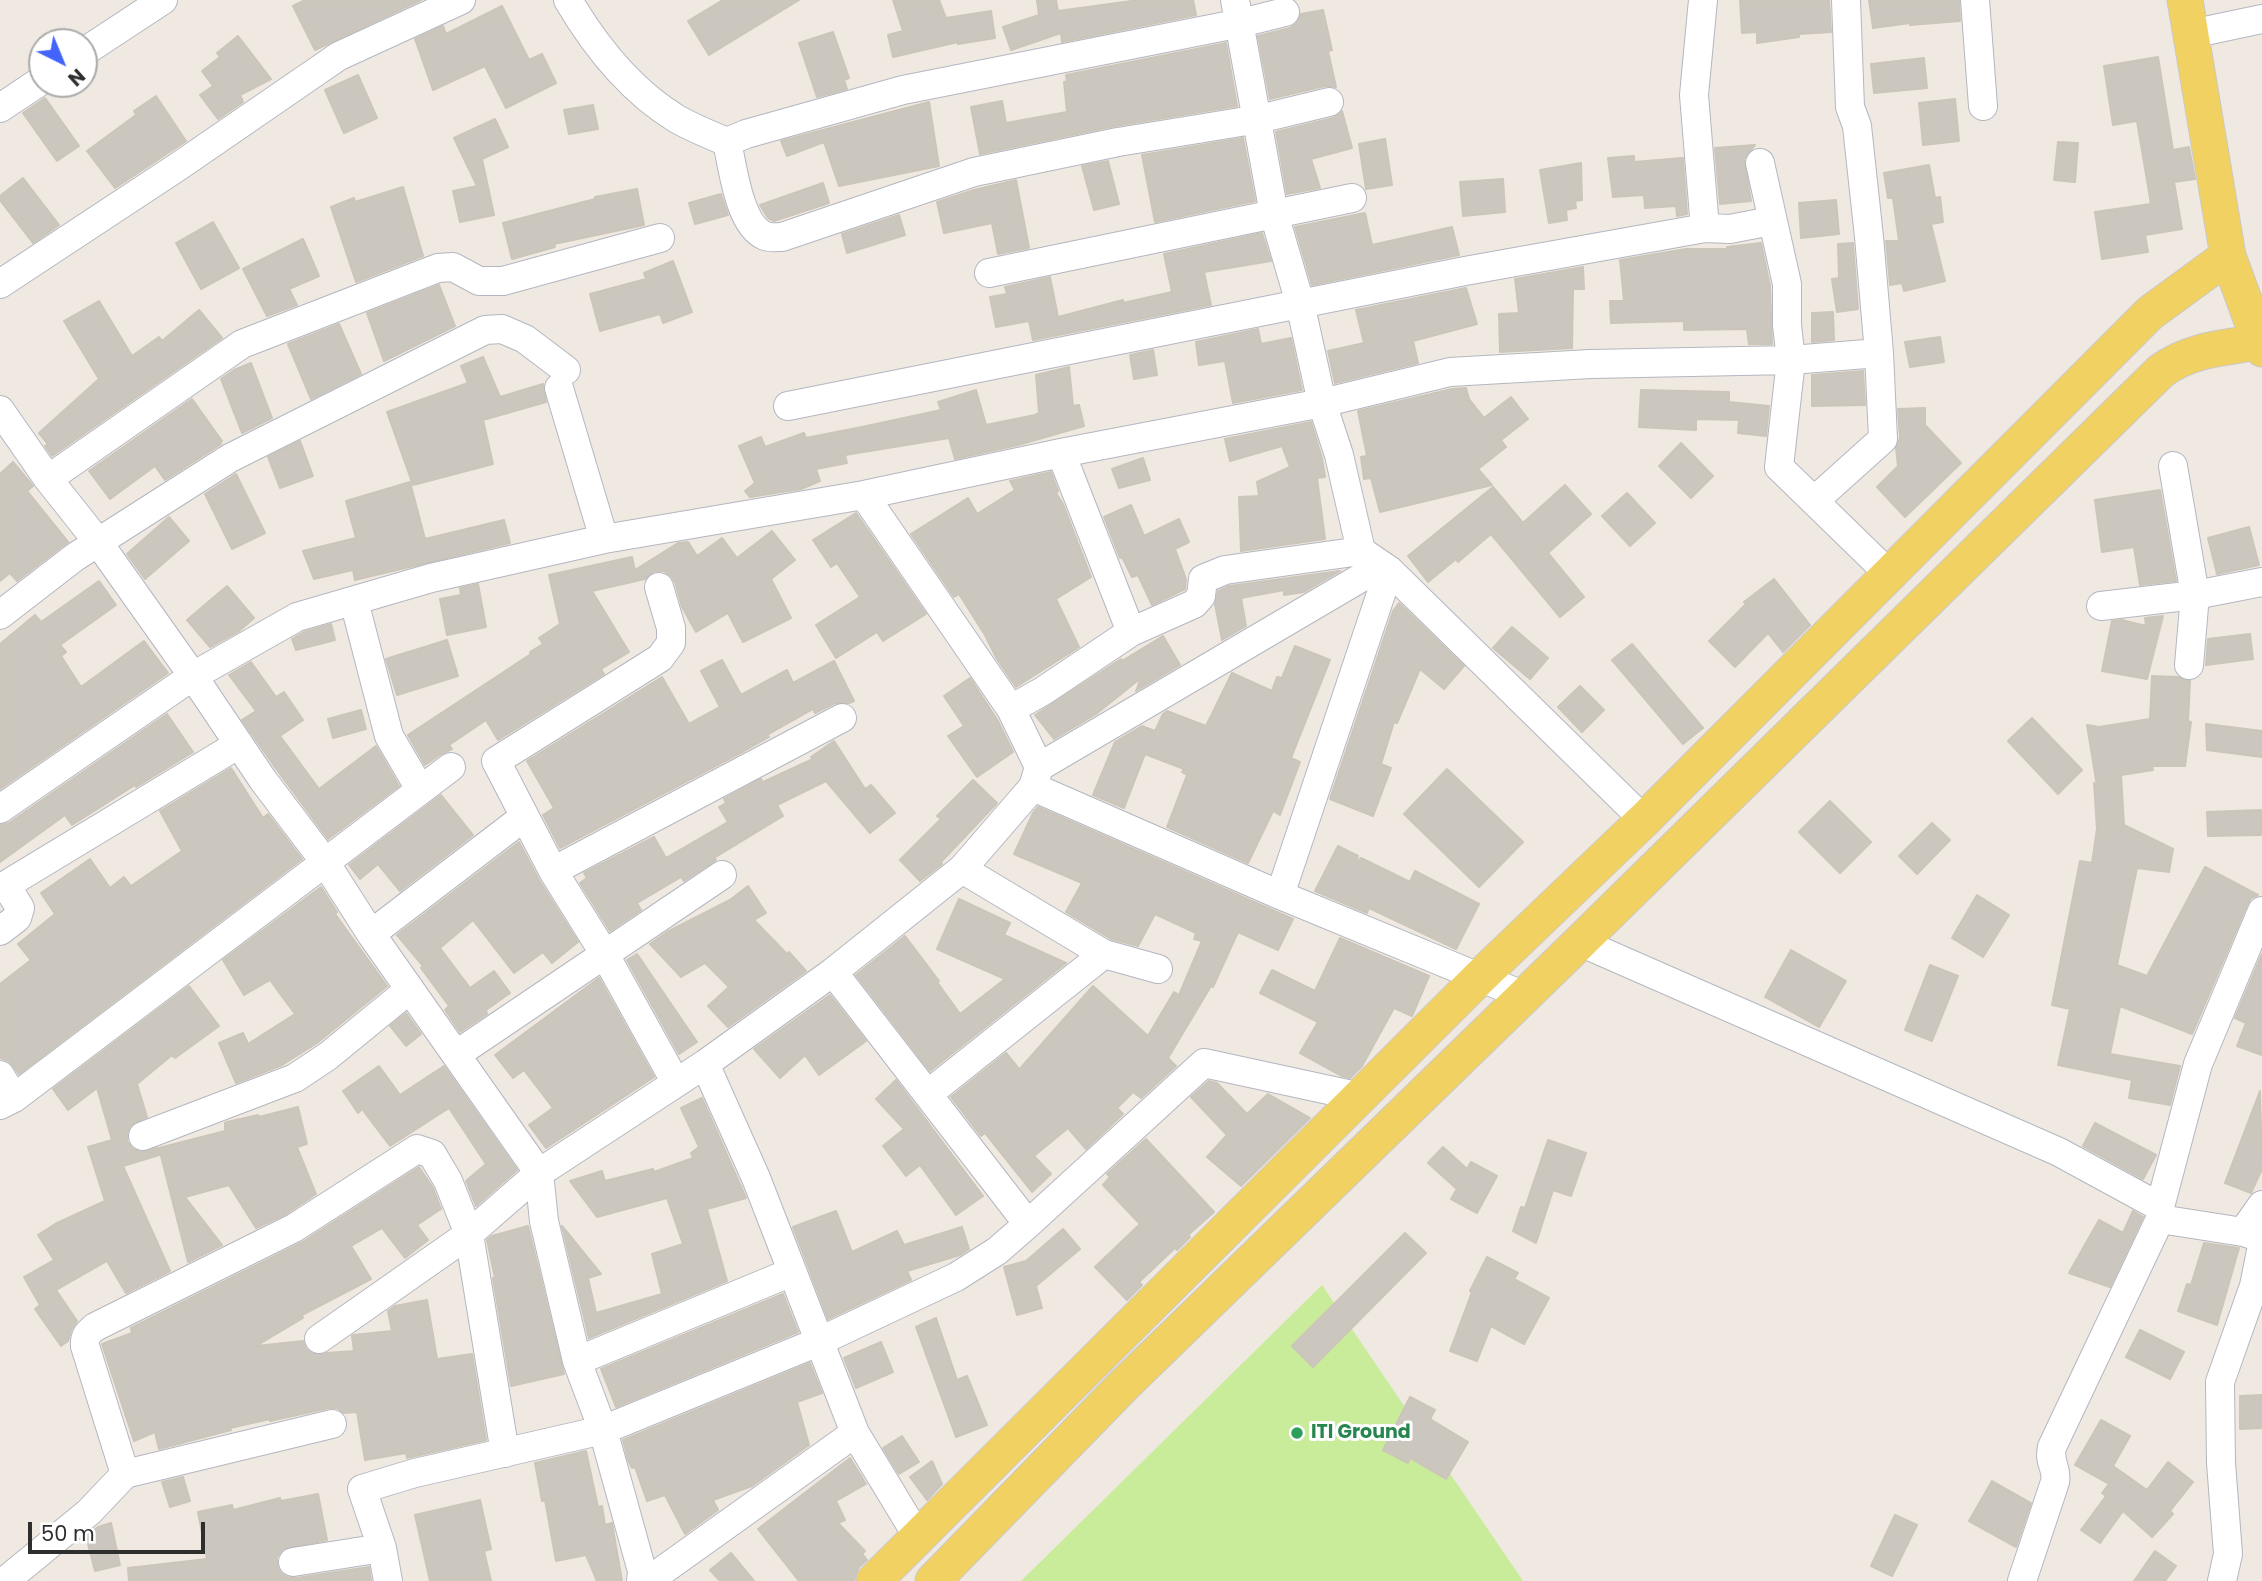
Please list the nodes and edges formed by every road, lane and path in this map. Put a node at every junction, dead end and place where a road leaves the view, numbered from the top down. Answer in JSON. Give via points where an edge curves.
{"nodes":[{"id":1,"x":163,"y":0,"type":"edge"},
{"id":2,"x":461,"y":0,"type":"edge"},
{"id":3,"x":568,"y":0,"type":"edge"},
{"id":4,"x":1703,"y":0,"type":"edge"},
{"id":5,"x":1846,"y":0,"type":"edge"},
{"id":6,"x":1975,"y":0,"type":"edge"},
{"id":7,"x":2185,"y":0,"type":"edge"},
{"id":8,"x":1238,"y":12,"type":"edge"},
{"id":9,"x":1285,"y":12,"type":"dead end"},
{"id":10,"x":2262,"y":19,"type":"edge"},
{"id":11,"x":2191,"y":34,"type":"junction"},
{"id":12,"x":98,"y":43,"type":"edge"},
{"id":13,"x":28,"y":89,"type":"edge"},
{"id":14,"x":1329,"y":102,"type":"dead end"},
{"id":15,"x":1983,"y":106,"type":"dead end"},
{"id":16,"x":0,"y":108,"type":"edge"},
{"id":17,"x":1259,"y":119,"type":"junction"},
{"id":18,"x":727,"y":142,"type":"junction"},
{"id":19,"x":1760,"y":163,"type":"dead end"},
{"id":20,"x":1352,"y":198,"type":"dead end"},
{"id":21,"x":1274,"y":214,"type":"junction"},
{"id":22,"x":1771,"y":221,"type":"junction"},
{"id":23,"x":1705,"y":228,"type":"junction"},
{"id":24,"x":660,"y":237,"type":"dead end"},
{"id":25,"x":2228,"y":256,"type":"junction"},
{"id":26,"x":989,"y":274,"type":"dead end"},
{"id":27,"x":0,"y":284,"type":"edge"},
{"id":28,"x":1300,"y":303,"type":"junction"},
{"id":29,"x":2150,"y":313,"type":"junction"},
{"id":30,"x":2261,"y":345,"type":"edge"},
{"id":31,"x":1879,"y":353,"type":"junction"},
{"id":32,"x":2178,"y":359,"type":"junction"},
{"id":33,"x":1791,"y":360,"type":"junction"},
{"id":34,"x":1322,"y":403,"type":"junction"},
{"id":35,"x":788,"y":406,"type":"dead end"},
{"id":36,"x":0,"y":410,"type":"edge"},
{"id":37,"x":1061,"y":453,"type":"junction"},
{"id":38,"x":2173,"y":466,"type":"dead end"},
{"id":39,"x":48,"y":479,"type":"junction"},
{"id":40,"x":864,"y":495,"type":"junction"},
{"id":41,"x":1814,"y":501,"type":"junction"},
{"id":42,"x":604,"y":539,"type":"junction"},
{"id":43,"x":98,"y":542,"type":"junction"},
{"id":44,"x":1377,"y":562,"type":"junction"},
{"id":45,"x":1888,"y":573,"type":"junction"},
{"id":46,"x":2262,"y":582,"type":"edge"},
{"id":47,"x":659,"y":587,"type":"dead end"},
{"id":48,"x":2195,"y":595,"type":"junction"},
{"id":49,"x":354,"y":601,"type":"junction"},
{"id":50,"x":2101,"y":606,"type":"dead end"},
{"id":51,"x":0,"y":615,"type":"edge"},
{"id":52,"x":1131,"y":632,"type":"junction"},
{"id":53,"x":2189,"y":665,"type":"dead end"},
{"id":54,"x":194,"y":676,"type":"junction"},
{"id":55,"x":1011,"y":709,"type":"junction"},
{"id":56,"x":842,"y":718,"type":"dead end"},
{"id":57,"x":239,"y":744,"type":"junction"},
{"id":58,"x":451,"y":767,"type":"dead end"},
{"id":59,"x":1036,"y":777,"type":"junction"},
{"id":60,"x":420,"y":789,"type":"junction"},
{"id":61,"x":0,"y":809,"type":"edge"},
{"id":62,"x":524,"y":817,"type":"junction"},
{"id":63,"x":1644,"y":820,"type":"junction"},
{"id":64,"x":325,"y":862,"type":"junction"},
{"id":65,"x":962,"y":869,"type":"junction"},
{"id":66,"x":553,"y":871,"type":"junction"},
{"id":67,"x":722,"y":875,"type":"dead end"},
{"id":68,"x":3,"y":880,"type":"edge"},
{"id":69,"x":1280,"y":895,"type":"junction"},
{"id":70,"x":2262,"y":911,"type":"edge"},
{"id":71,"x":0,"y":930,"type":"edge"},
{"id":72,"x":372,"y":934,"type":"junction"},
{"id":73,"x":1580,"y":942,"type":"junction"},
{"id":74,"x":604,"y":953,"type":"junction"},
{"id":75,"x":1104,"y":954,"type":"junction"},
{"id":76,"x":1158,"y":969,"type":"dead end"},
{"id":77,"x":833,"y":972,"type":"junction"},
{"id":78,"x":1480,"y":977,"type":"junction"},
{"id":79,"x":410,"y":989,"type":"junction"},
{"id":80,"x":1525,"y":996,"type":"junction"},
{"id":81,"x":457,"y":1054,"type":"junction"},
{"id":82,"x":705,"y":1064,"type":"junction"},
{"id":83,"x":676,"y":1083,"type":"junction"},
{"id":84,"x":5,"y":1093,"type":"edge"},
{"id":85,"x":928,"y":1094,"type":"junction"},
{"id":86,"x":1361,"y":1097,"type":"junction"},
{"id":87,"x":143,"y":1136,"type":"dead end"},
{"id":88,"x":539,"y":1173,"type":"junction"},
{"id":89,"x":2262,"y":1205,"type":"edge"},
{"id":90,"x":2160,"y":1213,"type":"junction"},
{"id":91,"x":1028,"y":1224,"type":"junction"},
{"id":92,"x":469,"y":1234,"type":"junction"},
{"id":93,"x":2256,"y":1239,"type":"edge"},
{"id":94,"x":792,"y":1272,"type":"junction"},
{"id":95,"x":319,"y":1339,"type":"dead end"},
{"id":96,"x":818,"y":1342,"type":"junction"},
{"id":97,"x":578,"y":1361,"type":"junction"},
{"id":98,"x":332,"y":1424,"type":"dead end"},
{"id":99,"x":603,"y":1430,"type":"junction"},
{"id":100,"x":855,"y":1433,"type":"junction"},
{"id":101,"x":505,"y":1453,"type":"junction"},
{"id":102,"x":125,"y":1474,"type":"junction"},
{"id":103,"x":918,"y":1537,"type":"junction"},
{"id":104,"x":382,"y":1548,"type":"junction"},
{"id":105,"x":293,"y":1562,"type":"dead end"},
{"id":106,"x":5,"y":1581,"type":"edge"},
{"id":107,"x":388,"y":1581,"type":"edge"},
{"id":108,"x":641,"y":1581,"type":"edge"},
{"id":109,"x":648,"y":1581,"type":"edge"},
{"id":110,"x":874,"y":1581,"type":"edge"},
{"id":111,"x":933,"y":1581,"type":"edge"},
{"id":112,"x":2022,"y":1581,"type":"edge"},
{"id":113,"x":2222,"y":1581,"type":"edge"}],
"edges":[{"from":1,"to":12,"type":"street"},
{"from":2,"to":27,"type":"street","via":[[339,56]]},
{"from":3,"to":18,"type":"street","via":[[585,29],[634,86],[677,119]]},
{"from":4,"to":23,"type":"street","via":[[1693,95]]},
{"from":5,"to":31,"type":"street","via":[[1850,107],[1857,126]]},
{"from":6,"to":15,"type":"street"},
{"from":7,"to":11,"type":"main road"},
{"from":8,"to":9,"type":"street"},
{"from":8,"to":17,"type":"street"},
{"from":8,"to":18,"type":"street","via":[[903,90]]},
{"from":10,"to":11,"type":"street"},
{"from":11,"to":25,"type":"main road"},
{"from":13,"to":16,"type":"street"},
{"from":14,"to":17,"type":"street"},
{"from":17,"to":18,"type":"street","via":[[974,172],[782,237],[766,236],[750,224]]},
{"from":17,"to":21,"type":"street"},
{"from":19,"to":22,"type":"street"},
{"from":20,"to":21,"type":"street"},
{"from":21,"to":26,"type":"street"},
{"from":21,"to":28,"type":"street"},
{"from":22,"to":23,"type":"street","via":[[1730,229]]},
{"from":22,"to":33,"type":"street","via":[[1787,284]]},
{"from":23,"to":28,"type":"street"},
{"from":24,"to":39,"type":"street","via":[[503,281],[479,281],[453,267],[438,268],[242,344]]},
{"from":25,"to":29,"type":"main road"},
{"from":25,"to":30,"type":"main road"},
{"from":28,"to":34,"type":"street"},
{"from":28,"to":35,"type":"street"},
{"from":29,"to":32,"type":"main road"},
{"from":29,"to":45,"type":"main road"},
{"from":30,"to":32,"type":"main road"},
{"from":31,"to":33,"type":"street"},
{"from":31,"to":41,"type":"street","via":[[1883,439]]},
{"from":32,"to":73,"type":"main road"},
{"from":33,"to":34,"type":"street","via":[[1450,372]]},
{"from":33,"to":41,"type":"street","via":[[1779,467]]},
{"from":34,"to":37,"type":"street"},
{"from":34,"to":44,"type":"street"},
{"from":36,"to":39,"type":"street"},
{"from":37,"to":40,"type":"street"},
{"from":37,"to":52,"type":"street"},
{"from":38,"to":48,"type":"street"},
{"from":39,"to":43,"type":"street"},
{"from":40,"to":42,"type":"street"},
{"from":40,"to":55,"type":"street"},
{"from":41,"to":45,"type":"street"},
{"from":42,"to":43,"type":"street","via":[[562,379],[525,340],[502,329],[485,330],[230,457]]},
{"from":42,"to":49,"type":"street","via":[[431,578]]},
{"from":43,"to":51,"type":"street"},
{"from":43,"to":54,"type":"street"},
{"from":44,"to":52,"type":"street","via":[[1225,570],[1203,579],[1202,596],[1194,604]]},
{"from":44,"to":59,"type":"street"},
{"from":44,"to":63,"type":"street"},
{"from":44,"to":69,"type":"street"},
{"from":45,"to":63,"type":"main road"},
{"from":46,"to":48,"type":"street"},
{"from":47,"to":62,"type":"street","via":[[671,628],[671,643],[660,658],[496,761]]},
{"from":48,"to":50,"type":"street"},
{"from":48,"to":53,"type":"street"},
{"from":49,"to":54,"type":"street","via":[[297,617]]},
{"from":49,"to":60,"type":"street","via":[[389,736]]},
{"from":52,"to":55,"type":"street"},
{"from":54,"to":57,"type":"street"},
{"from":54,"to":61,"type":"street"},
{"from":55,"to":59,"type":"street"},
{"from":56,"to":66,"type":"street"},
{"from":57,"to":64,"type":"street"},
{"from":57,"to":68,"type":"street"},
{"from":58,"to":60,"type":"street"},
{"from":59,"to":65,"type":"street"},
{"from":59,"to":69,"type":"street"},
{"from":60,"to":64,"type":"street"},
{"from":62,"to":66,"type":"street"},
{"from":62,"to":72,"type":"street"},
{"from":63,"to":78,"type":"main road"},
{"from":64,"to":72,"type":"street"},
{"from":64,"to":84,"type":"street"},
{"from":65,"to":75,"type":"street"},
{"from":65,"to":77,"type":"street"},
{"from":66,"to":74,"type":"street"},
{"from":67,"to":74,"type":"street"},
{"from":68,"to":71,"type":"street","via":[[20,908],[17,918]]},
{"from":69,"to":78,"type":"street"},
{"from":70,"to":90,"type":"street","via":[[2198,1064]]},
{"from":72,"to":79,"type":"street"},
{"from":73,"to":80,"type":"main road"},
{"from":73,"to":90,"type":"street","via":[[2059,1152]]},
{"from":74,"to":81,"type":"street"},
{"from":74,"to":83,"type":"street"},
{"from":75,"to":76,"type":"street"},
{"from":75,"to":85,"type":"street"},
{"from":77,"to":82,"type":"street"},
{"from":77,"to":85,"type":"street"},
{"from":78,"to":80,"type":"street"},
{"from":78,"to":86,"type":"main road"},
{"from":79,"to":81,"type":"street"},
{"from":79,"to":87,"type":"street","via":[[295,1078]]},
{"from":80,"to":111,"type":"main road","via":[[1122,1387]]},
{"from":81,"to":88,"type":"street"},
{"from":82,"to":83,"type":"street"},
{"from":82,"to":94,"type":"street"},
{"from":83,"to":88,"type":"street"},
{"from":85,"to":91,"type":"street"},
{"from":86,"to":91,"type":"street","via":[[1204,1063]]},
{"from":86,"to":103,"type":"main road"},
{"from":88,"to":92,"type":"street"},
{"from":88,"to":97,"type":"street","via":[[544,1221]]},
{"from":89,"to":93,"type":"street"},
{"from":90,"to":93,"type":"street"},
{"from":90,"to":112,"type":"street","via":[[2052,1447],[2049,1458],[2055,1482]]},
{"from":91,"to":96,"type":"street","via":[[975,1267]]},
{"from":92,"to":95,"type":"street"},
{"from":92,"to":101,"type":"street"},
{"from":92,"to":102,"type":"street","via":[[432,1154],[417,1149],[294,1228],[95,1327],[84,1339],[85,1346]]},
{"from":93,"to":113,"type":"street","via":[[2254,1286],[2220,1382],[2228,1554]]},
{"from":94,"to":96,"type":"street"},
{"from":94,"to":97,"type":"street"},
{"from":96,"to":99,"type":"street"},
{"from":96,"to":100,"type":"street"},
{"from":97,"to":99,"type":"street"},
{"from":98,"to":102,"type":"street"},
{"from":99,"to":101,"type":"street"},
{"from":99,"to":108,"type":"street"},
{"from":100,"to":103,"type":"street"},
{"from":100,"to":109,"type":"street"},
{"from":101,"to":104,"type":"street","via":[[362,1489]]},
{"from":102,"to":106,"type":"street","via":[[89,1512]]},
{"from":103,"to":110,"type":"main road"},
{"from":104,"to":105,"type":"street"},
{"from":104,"to":107,"type":"street"}]}
